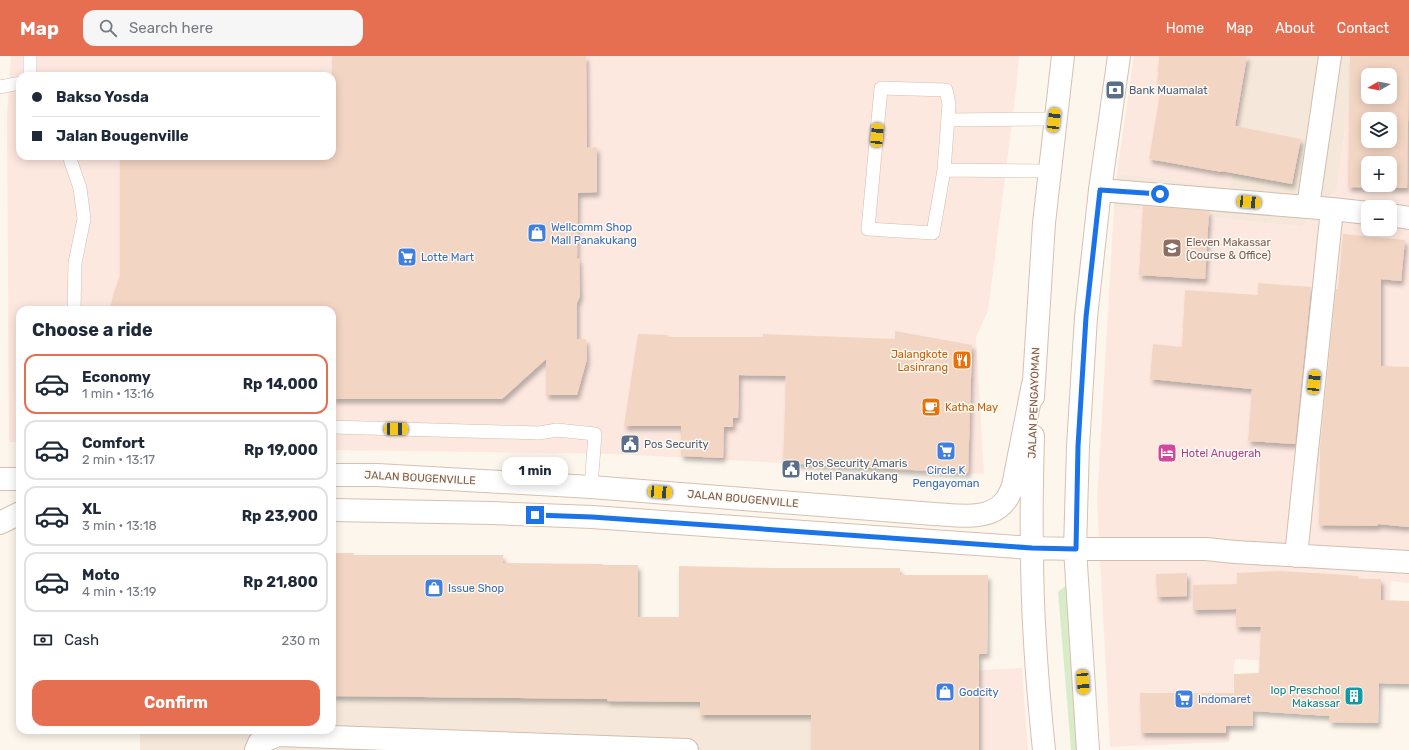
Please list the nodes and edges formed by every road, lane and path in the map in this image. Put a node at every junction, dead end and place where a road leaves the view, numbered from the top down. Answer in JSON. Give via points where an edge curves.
{"nodes":[{"id":1,"x":30,"y":56,"type":"edge"},
{"id":2,"x":1063,"y":56,"type":"edge"},
{"id":3,"x":1119,"y":56,"type":"edge"},
{"id":4,"x":1330,"y":56,"type":"edge"},
{"id":5,"x":30,"y":72,"type":"edge"},
{"id":6,"x":16,"y":84,"type":"edge"},
{"id":7,"x":0,"y":87,"type":"edge"},
{"id":8,"x":948,"y":120,"type":"junction"},
{"id":9,"x":1054,"y":120,"type":"junction"},
{"id":10,"x":70,"y":160,"type":"edge"},
{"id":11,"x":944,"y":170,"type":"junction"},
{"id":12,"x":1049,"y":171,"type":"junction"},
{"id":13,"x":1100,"y":190,"type":"junction"},
{"id":14,"x":1308,"y":207,"type":"junction"},
{"id":15,"x":1332,"y":209,"type":"junction"},
{"id":16,"x":1361,"y":212,"type":"edge"},
{"id":17,"x":1397,"y":216,"type":"edge"},
{"id":18,"x":1409,"y":218,"type":"edge"},
{"id":19,"x":74,"y":306,"type":"edge"},
{"id":20,"x":1033,"y":384,"type":"junction"},
{"id":21,"x":336,"y":427,"type":"edge"},
{"id":22,"x":336,"y":475,"type":"edge"},
{"id":23,"x":0,"y":479,"type":"edge"},
{"id":24,"x":16,"y":479,"type":"edge"},
{"id":25,"x":494,"y":482,"type":"junction"},
{"id":26,"x":591,"y":487,"type":"junction"},
{"id":27,"x":336,"y":510,"type":"edge"},
{"id":28,"x":492,"y":513,"type":"junction"},
{"id":29,"x":16,"y":516,"type":"edge"},
{"id":30,"x":0,"y":523,"type":"edge"},
{"id":31,"x":1032,"y":548,"type":"junction"},
{"id":32,"x":1076,"y":549,"type":"junction"},
{"id":33,"x":1296,"y":556,"type":"junction"},
{"id":34,"x":1409,"y":562,"type":"edge"},
{"id":35,"x":256,"y":750,"type":"edge"},
{"id":36,"x":688,"y":750,"type":"edge"},
{"id":37,"x":1044,"y":750,"type":"edge"},
{"id":38,"x":1088,"y":750,"type":"edge"}],
"edges":[{"from":1,"to":5,"type":"lane"},
{"from":2,"to":9,"type":"street","name":"JALAN PENGAYOMAN"},
{"from":3,"to":13,"type":"street"},
{"from":4,"to":14,"type":"street"},
{"from":6,"to":7,"type":"lane"},
{"from":8,"to":9,"type":"lane"},
{"from":8,"to":11,"type":"lane"},
{"from":8,"to":11,"type":"lane","via":[[949,104],[946,90],[881,88],[868,229],[933,233]]},
{"from":9,"to":12,"type":"street","name":"JALAN PENGAYOMAN"},
{"from":10,"to":19,"type":"lane","via":[[80,188],[84,219],[75,263]]},
{"from":11,"to":12,"type":"lane"},
{"from":12,"to":20,"type":"street","name":"JALAN PENGAYOMAN"},
{"from":13,"to":14,"type":"street"},
{"from":13,"to":32,"type":"street","via":[[1086,317],[1078,446]]},
{"from":14,"to":15,"type":"street"},
{"from":15,"to":16,"type":"street"},
{"from":15,"to":33,"type":"street"},
{"from":17,"to":18,"type":"street"},
{"from":20,"to":26,"type":"street","name":"JALAN BOUGENVILLE","via":[[1013,486],[1006,501],[994,511],[982,515],[934,514]]},
{"from":20,"to":31,"type":"street","name":"JALAN PENGAYOMAN"},
{"from":21,"to":26,"type":"lane","via":[[538,433],[557,430],[595,434]]},
{"from":22,"to":25,"type":"street","name":"JALAN BOUGENVILLE"},
{"from":23,"to":24,"type":"street"},
{"from":25,"to":26,"type":"street","name":"JALAN BOUGENVILLE"},
{"from":25,"to":28,"type":"street"},
{"from":27,"to":28,"type":"street"},
{"from":28,"to":31,"type":"street","via":[[592,517]]},
{"from":29,"to":30,"type":"street"},
{"from":31,"to":32,"type":"street"},
{"from":31,"to":37,"type":"street","name":"JALAN PENGAYOMAN","via":[[1038,689]]},
{"from":32,"to":33,"type":"street","via":[[1206,549]]},
{"from":32,"to":38,"type":"street"},
{"from":33,"to":34,"type":"street"},
{"from":35,"to":36,"type":"street","via":[[259,743],[278,735]]}]}
